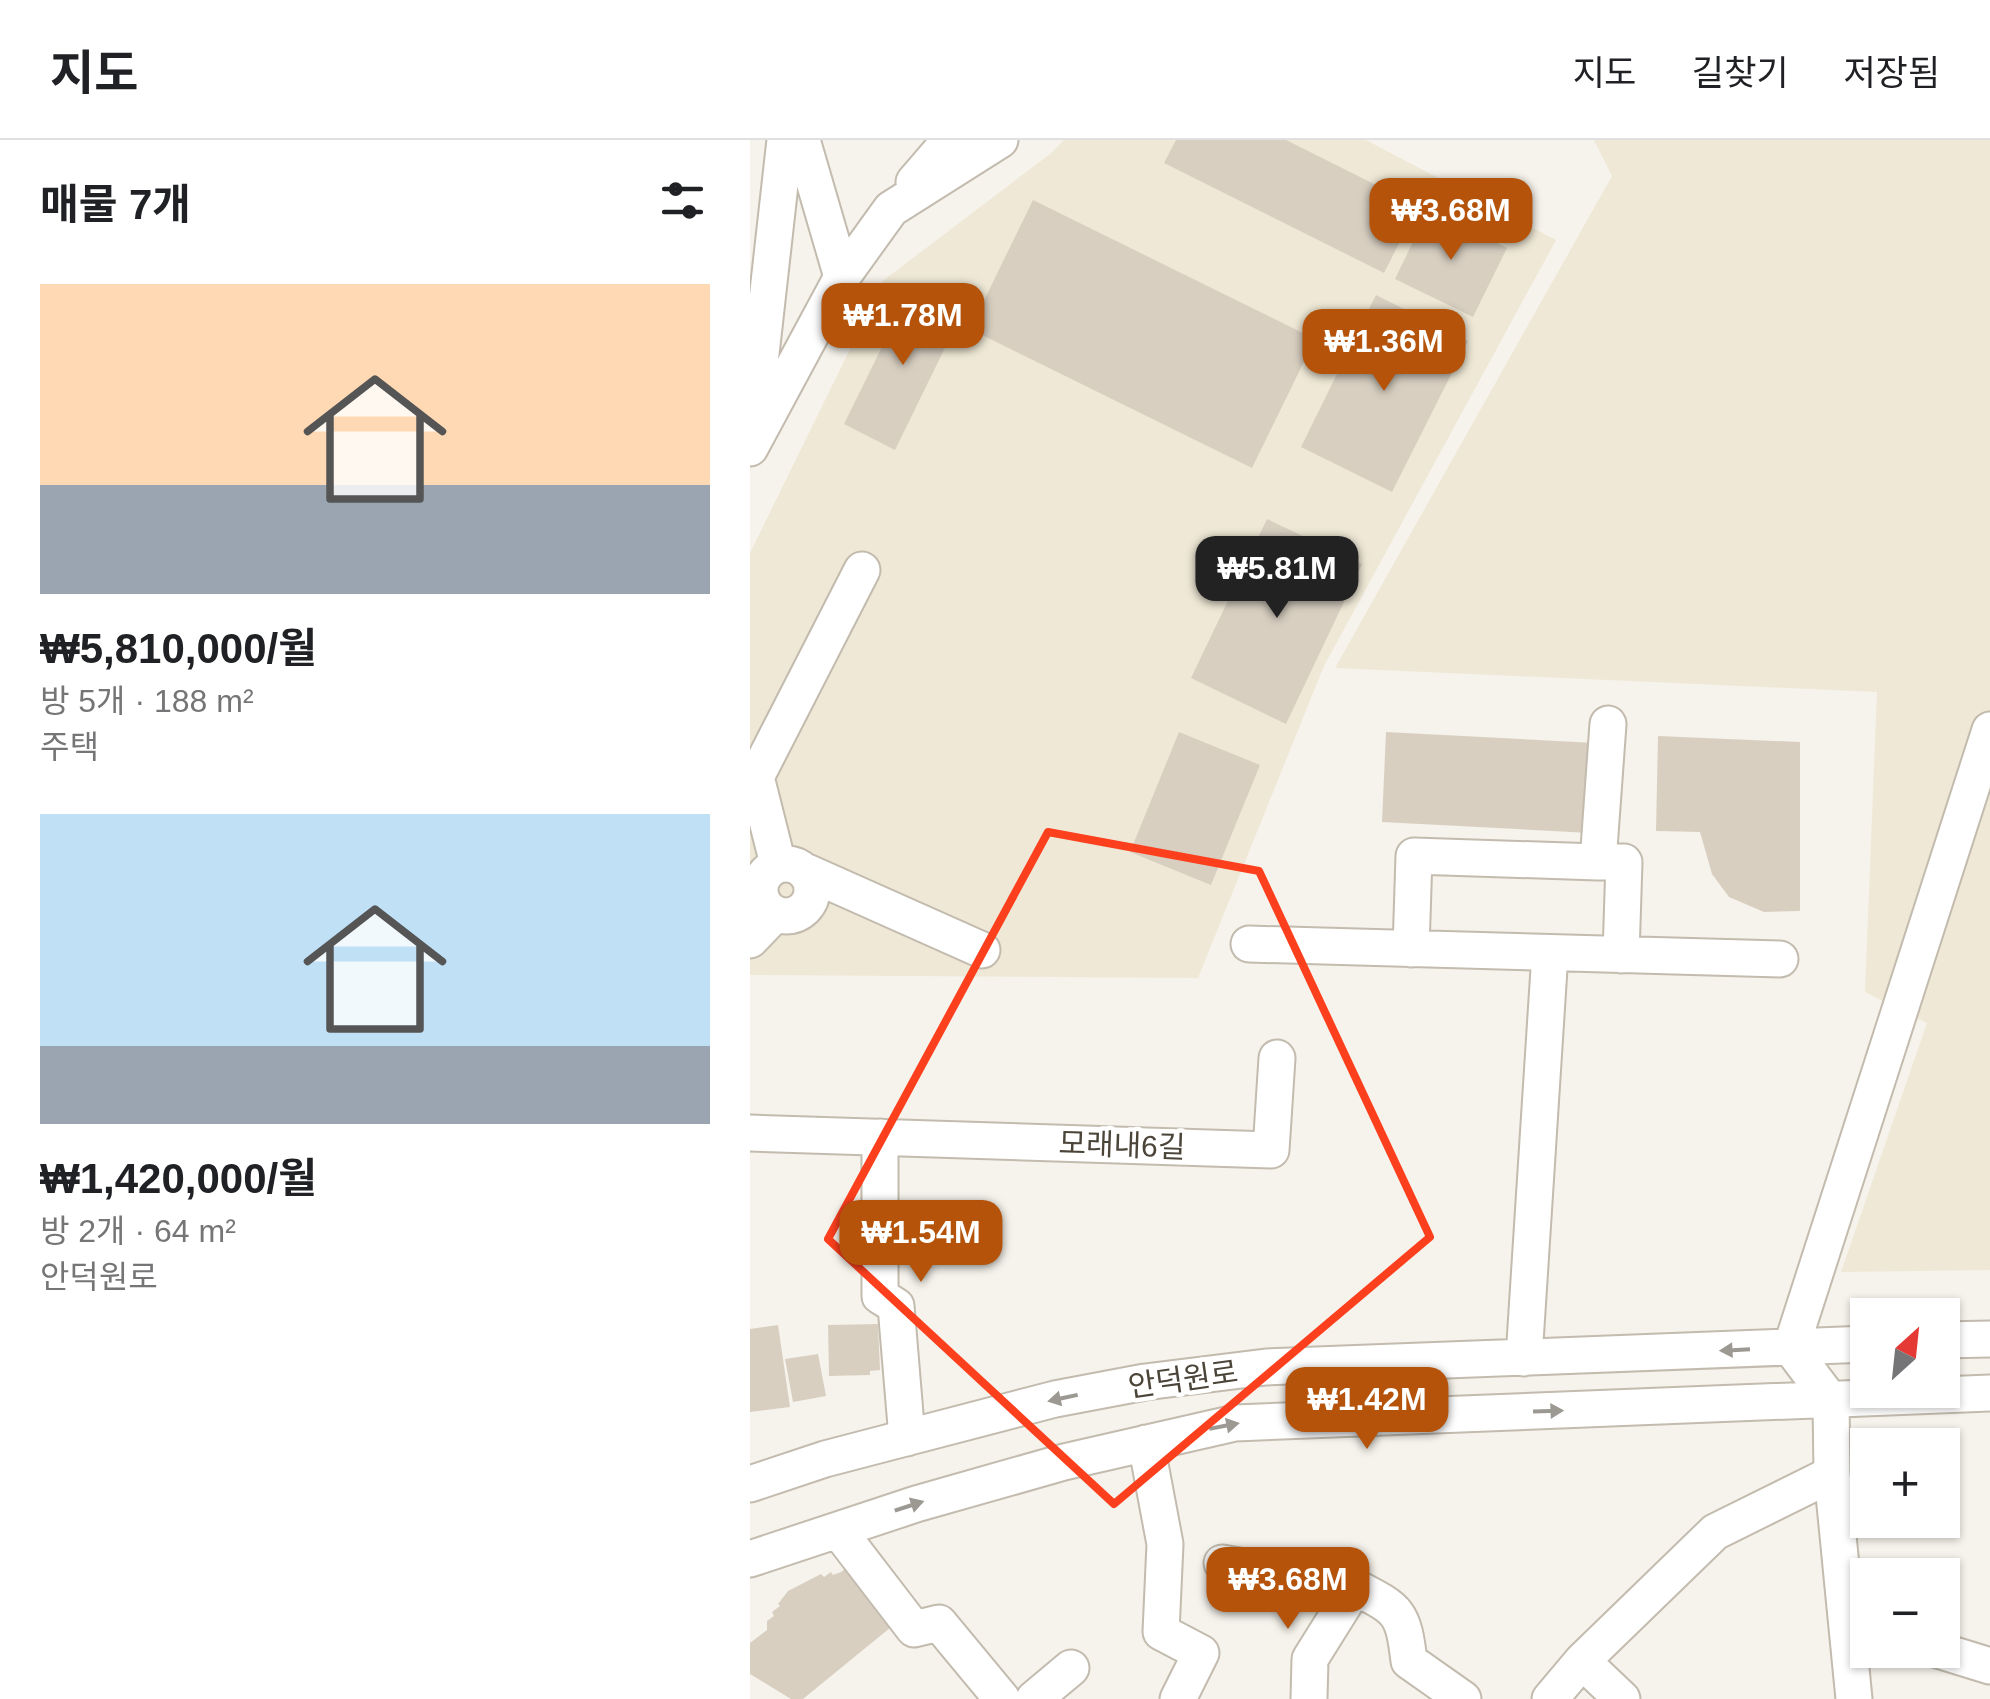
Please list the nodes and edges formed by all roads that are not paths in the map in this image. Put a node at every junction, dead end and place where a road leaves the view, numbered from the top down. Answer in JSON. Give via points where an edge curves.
{"nodes":[{"id":1,"x":785,"y":140,"type":"edge"},
{"id":2,"x":802,"y":140,"type":"edge"},
{"id":3,"x":950,"y":140,"type":"edge"},
{"id":4,"x":1000,"y":140,"type":"edge"},
{"id":5,"x":891,"y":209,"type":"junction"},
{"id":6,"x":842,"y":277,"type":"junction"},
{"id":7,"x":750,"y":446,"type":"edge"},
{"id":8,"x":862,"y":570,"type":"dead end"},
{"id":9,"x":1608,"y":724,"type":"dead end"},
{"id":10,"x":1990,"y":730,"type":"edge"},
{"id":11,"x":1598,"y":852,"type":"junction"},
{"id":12,"x":793,"y":868,"type":"junction"},
{"id":13,"x":750,"y":940,"type":"edge"},
{"id":14,"x":1249,"y":944,"type":"dead end"},
{"id":15,"x":1411,"y":949,"type":"junction"},
{"id":16,"x":982,"y":950,"type":"dead end"},
{"id":17,"x":1550,"y":953,"type":"junction"},
{"id":18,"x":1622,"y":954,"type":"junction"},
{"id":19,"x":1780,"y":959,"type":"dead end"},
{"id":20,"x":1278,"y":1058,"type":"dead end"},
{"id":21,"x":750,"y":1133,"type":"edge"},
{"id":22,"x":880,"y":1137,"type":"junction"},
{"id":23,"x":1990,"y":1338,"type":"edge"},
{"id":24,"x":1960,"y":1339,"type":"edge"},
{"id":25,"x":1850,"y":1345,"type":"edge"},
{"id":26,"x":1791,"y":1348,"type":"junction"},
{"id":27,"x":1524,"y":1358,"type":"junction"},
{"id":28,"x":1990,"y":1393,"type":"edge"},
{"id":29,"x":1831,"y":1401,"type":"junction"},
{"id":30,"x":907,"y":1438,"type":"junction"},
{"id":31,"x":1146,"y":1443,"type":"junction"},
{"id":32,"x":1832,"y":1474,"type":"junction"},
{"id":33,"x":750,"y":1484,"type":"edge"},
{"id":34,"x":838,"y":1530,"type":"junction"},
{"id":35,"x":750,"y":1560,"type":"edge"},
{"id":36,"x":1222,"y":1563,"type":"dead end"},
{"id":37,"x":1850,"y":1583,"type":"edge"},
{"id":38,"x":1354,"y":1587,"type":"junction"},
{"id":39,"x":1960,"y":1657,"type":"edge"},
{"id":40,"x":1582,"y":1661,"type":"junction"},
{"id":41,"x":1990,"y":1666,"type":"edge"},
{"id":42,"x":1071,"y":1668,"type":"dead end"},
{"id":43,"x":1855,"y":1668,"type":"edge"},
{"id":44,"x":1002,"y":1699,"type":"edge"},
{"id":45,"x":1034,"y":1699,"type":"edge"},
{"id":46,"x":1178,"y":1699,"type":"edge"},
{"id":47,"x":1310,"y":1699,"type":"edge"},
{"id":48,"x":1463,"y":1699,"type":"edge"},
{"id":49,"x":1550,"y":1699,"type":"edge"},
{"id":50,"x":1622,"y":1699,"type":"edge"},
{"id":51,"x":1854,"y":1699,"type":"edge"}],
"edges":[{"from":1,"to":7,"type":"street"},
{"from":2,"to":6,"type":"street"},
{"from":3,"to":5,"type":"street"},
{"from":4,"to":5,"type":"street"},
{"from":5,"to":6,"type":"street"},
{"from":6,"to":7,"type":"street"},
{"from":8,"to":12,"type":"street","via":[[756,777]]},
{"from":9,"to":11,"type":"street"},
{"from":10,"to":26,"type":"street"},
{"from":11,"to":15,"type":"street","via":[[1414,856]]},
{"from":11,"to":18,"type":"street","via":[[1624,862]]},
{"from":12,"to":13,"type":"street","via":[[813,892],[810,902],[795,915],[775,914]]},
{"from":12,"to":16,"type":"street"},
{"from":14,"to":15,"type":"street"},
{"from":15,"to":17,"type":"street"},
{"from":17,"to":18,"type":"street"},
{"from":17,"to":27,"type":"street"},
{"from":18,"to":19,"type":"street"},
{"from":20,"to":22,"type":"street","name":"모래내6길","via":[[1271,1150]]},
{"from":21,"to":22,"type":"street","name":"모래내6길"},
{"from":22,"to":30,"type":"street","via":[[880,1296],[896,1306]]},
{"from":23,"to":24,"type":"street"},
{"from":25,"to":26,"type":"street","name":"안덕원로"},
{"from":26,"to":27,"type":"street","name":"안덕원로","one_way":true},
{"from":26,"to":29,"type":"street"},
{"from":27,"to":30,"type":"street","name":"안덕원로","one_way":true,"via":[[1266,1367],[1144,1382]]},
{"from":28,"to":29,"type":"street","name":"안덕원로"},
{"from":31,"to":29,"type":"street","name":"안덕원로","one_way":true,"via":[[1234,1423]]},
{"from":29,"to":32,"type":"street"},
{"from":30,"to":33,"type":"street","name":"안덕원로"},
{"from":34,"to":31,"type":"street","name":"안덕원로","one_way":true},
{"from":31,"to":46,"type":"street","name":"안덕원로","via":[[1165,1544],[1161,1632],[1201,1652]]},
{"from":32,"to":37,"type":"street"},
{"from":32,"to":40,"type":"street","via":[[1716,1532]]},
{"from":34,"to":35,"type":"street","name":"안덕원로"},
{"from":34,"to":44,"type":"street","via":[[914,1629],[939,1623]]},
{"from":36,"to":38,"type":"street"},
{"from":38,"to":47,"type":"street","via":[[1310,1658]]},
{"from":38,"to":48,"type":"street","via":[[1396,1611],[1410,1661]]},
{"from":39,"to":41,"type":"street"},
{"from":40,"to":49,"type":"street"},
{"from":40,"to":50,"type":"street"},
{"from":42,"to":45,"type":"street"},
{"from":43,"to":51,"type":"street"}]}
